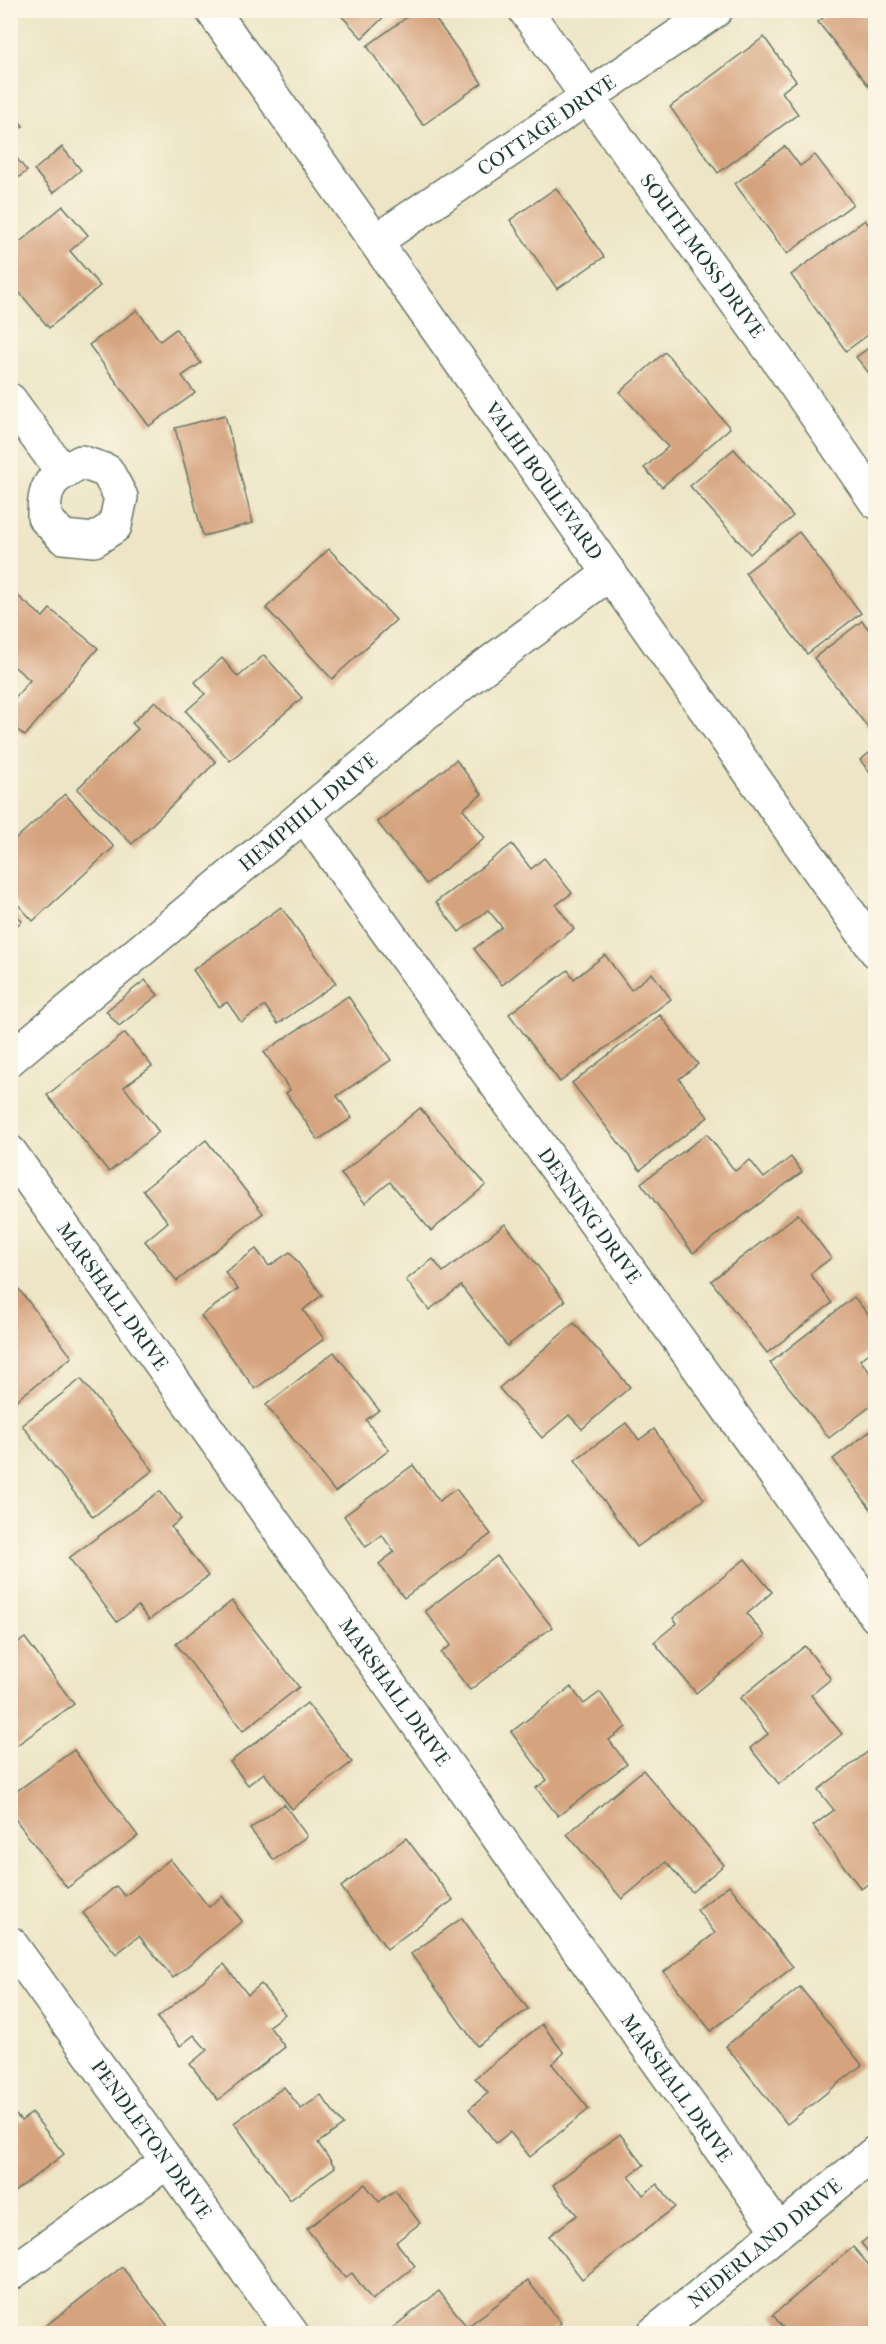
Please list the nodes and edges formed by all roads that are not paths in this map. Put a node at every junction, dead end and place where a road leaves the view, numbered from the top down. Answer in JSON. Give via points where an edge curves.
{"nodes":[{"id":1,"x":212,"y":10,"type":"edge"},
{"id":2,"x":525,"y":10,"type":"edge"},
{"id":3,"x":716,"y":10,"type":"edge"},
{"id":4,"x":587,"y":99,"type":"junction"},
{"id":5,"x":376,"y":241,"type":"junction"},
{"id":6,"x":10,"y":400,"type":"edge"},
{"id":7,"x":63,"y":472,"type":"dead end"},
{"id":8,"x":876,"y":502,"type":"edge"},
{"id":9,"x":610,"y":573,"type":"junction"},
{"id":10,"x":304,"y":815,"type":"junction"},
{"id":11,"x":876,"y":951,"type":"edge"},
{"id":12,"x":10,"y":1059,"type":"edge"},
{"id":13,"x":10,"y":1152,"type":"edge"},
{"id":14,"x":876,"y":1616,"type":"edge"},
{"id":15,"x":10,"y":1943,"type":"edge"},
{"id":16,"x":876,"y":2152,"type":"edge"},
{"id":17,"x":167,"y":2162,"type":"junction"},
{"id":18,"x":779,"y":2231,"type":"junction"},
{"id":19,"x":10,"y":2274,"type":"edge"},
{"id":20,"x":292,"y":2334,"type":"edge"},
{"id":21,"x":653,"y":2334,"type":"edge"}],
"edges":[{"from":1,"to":5,"type":"street","name":"VALHI BOULEVARD"},
{"from":2,"to":4,"type":"street","name":"SOUTH MOSS DRIVE"},
{"from":3,"to":4,"type":"street","name":"COTTAGE DRIVE"},
{"from":4,"to":5,"type":"street","name":"COTTAGE DRIVE"},
{"from":4,"to":8,"type":"street","name":"SOUTH MOSS DRIVE"},
{"from":5,"to":9,"type":"street","name":"VALHI BOULEVARD"},
{"from":6,"to":7,"type":"street"},
{"from":9,"to":10,"type":"street","name":"HEMPHILL DRIVE","via":[[463,683]]},
{"from":9,"to":11,"type":"street","name":"VALHI BOULEVARD"},
{"from":10,"to":12,"type":"street","name":"HEMPHILL DRIVE"},
{"from":10,"to":14,"type":"street","name":"DENNING DRIVE"},
{"from":13,"to":18,"type":"street","name":"MARSHALL DRIVE"},
{"from":15,"to":17,"type":"street","name":"PENDLETON DRIVE"},
{"from":16,"to":18,"type":"street","name":"NEDERLAND DRIVE"},
{"from":17,"to":19,"type":"street"},
{"from":17,"to":20,"type":"street","name":"PENDLETON DRIVE"},
{"from":18,"to":21,"type":"street","name":"NEDERLAND DRIVE"}]}
